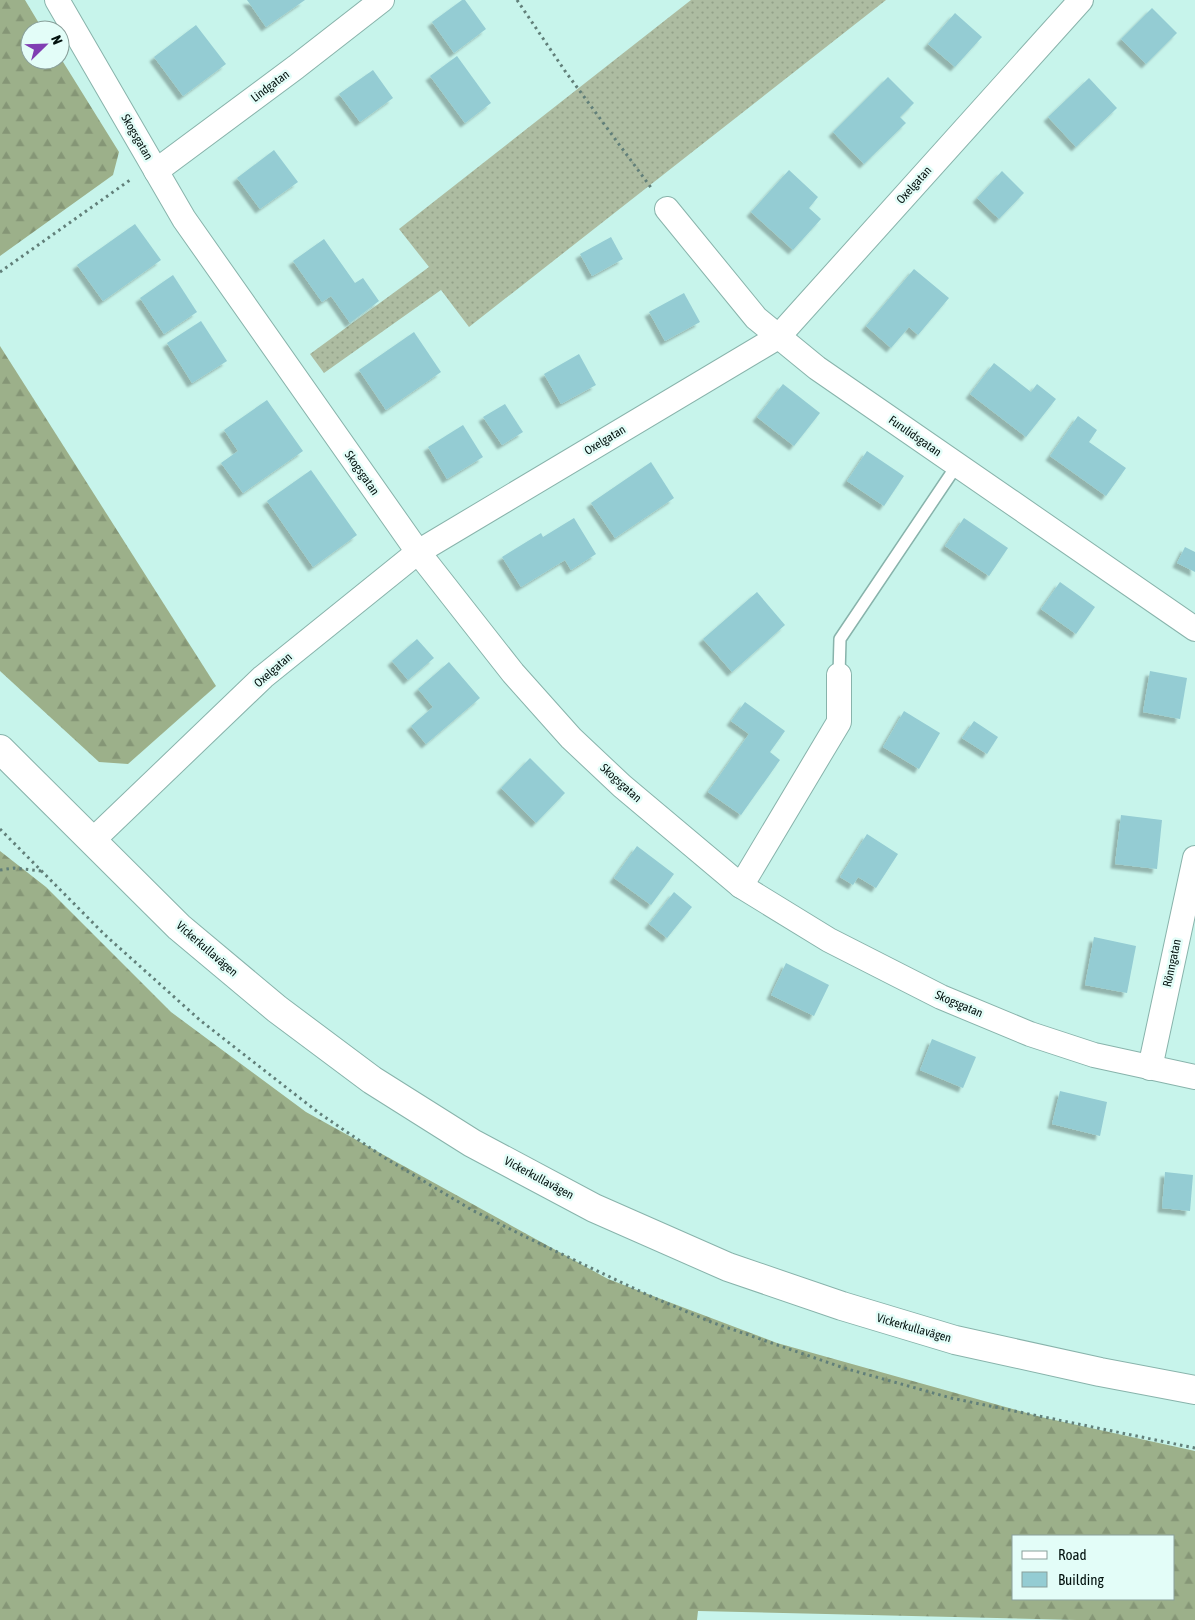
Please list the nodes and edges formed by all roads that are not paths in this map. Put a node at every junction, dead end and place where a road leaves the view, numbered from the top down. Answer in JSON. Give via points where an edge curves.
{"nodes":[{"id":1,"x":57,"y":0,"type":"edge"},
{"id":2,"x":382,"y":0,"type":"edge"},
{"id":3,"x":1081,"y":0,"type":"edge"},
{"id":4,"x":154,"y":168,"type":"junction"},
{"id":5,"x":667,"y":209,"type":"road end"},
{"id":6,"x":778,"y":337,"type":"junction"},
{"id":7,"x":957,"y":465,"type":"junction"},
{"id":8,"x":418,"y":552,"type":"junction"},
{"id":9,"x":1195,"y":629,"type":"edge"},
{"id":10,"x":839,"y":676,"type":"joint"},
{"id":11,"x":0,"y":749,"type":"edge"},
{"id":12,"x":92,"y":841,"type":"junction"},
{"id":13,"x":1195,"y":858,"type":"edge"},
{"id":14,"x":741,"y":886,"type":"junction"},
{"id":15,"x":1150,"y":1068,"type":"junction"},
{"id":16,"x":1195,"y":1077,"type":"edge"},
{"id":17,"x":1195,"y":1390,"type":"edge"}],
"edges":[{"from":1,"to":4,"type":"street","name":"Skogsgatan"},
{"from":2,"to":4,"type":"street","name":"Lindgatan","via":[[296,67]]},
{"from":3,"to":6,"type":"street","name":"Oxelgatan"},
{"from":4,"to":8,"type":"street","name":"Skogsgatan","via":[[184,219]]},
{"from":5,"to":6,"type":"street","name":"Furulidsgatan","via":[[756,318]]},
{"from":6,"to":7,"type":"street","name":"Furulidsgatan","via":[[817,368]]},
{"from":6,"to":8,"type":"street","name":"Oxelgatan"},
{"from":7,"to":9,"type":"street","name":"Furulidsgatan"},
{"from":7,"to":10,"type":"lane","via":[[840,639]]},
{"from":8,"to":12,"type":"street","name":"Oxelgatan","via":[[263,677]]},
{"from":8,"to":14,"type":"street","name":"Skogsgatan","via":[[513,673],[571,738],[622,786]]},
{"from":10,"to":14,"type":"street","via":[[839,722]]},
{"from":11,"to":12,"type":"main road","name":"Vickerkullavägen"},
{"from":12,"to":17,"type":"main road","name":"Vickerkullavägen","via":[[179,926],[277,1009],[372,1080],[472,1143],[594,1208],[728,1267],[842,1306],[955,1340]]},
{"from":13,"to":15,"type":"street","name":"Rönngatan"},
{"from":14,"to":15,"type":"street","name":"Skogsgatan","via":[[830,940],[941,997],[1030,1034]]},
{"from":15,"to":16,"type":"street","name":"Skogsgatan"}]}
